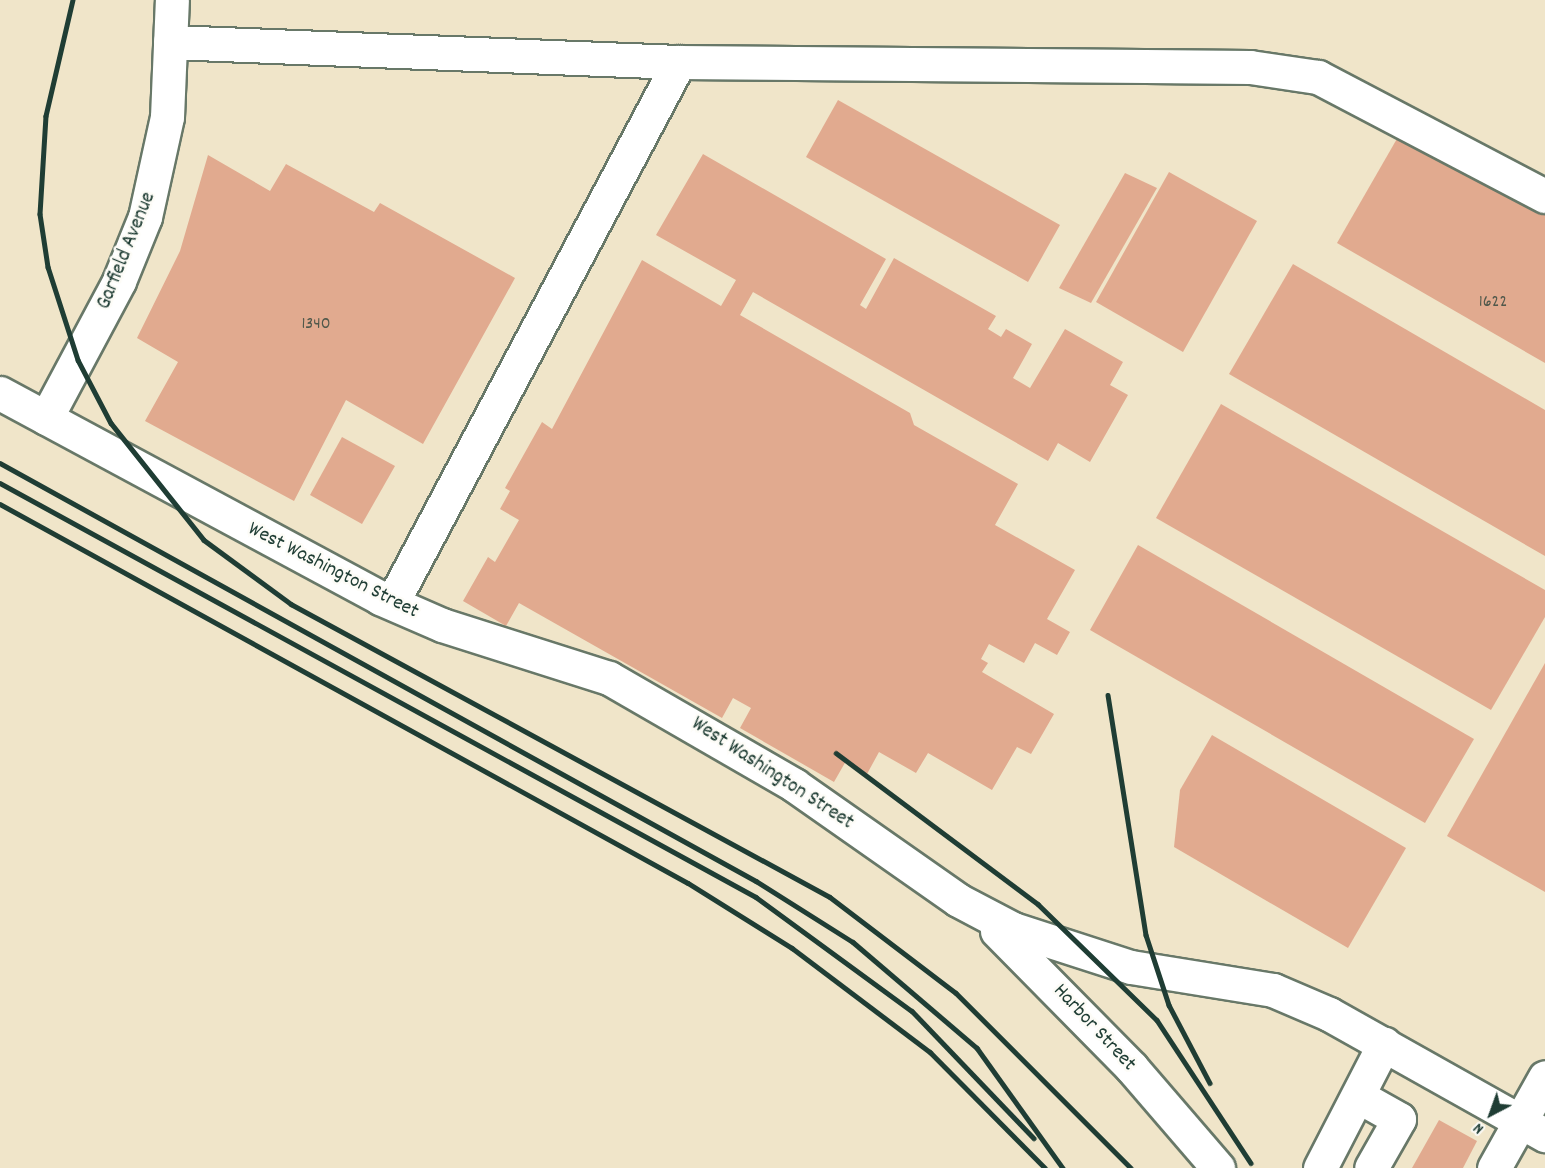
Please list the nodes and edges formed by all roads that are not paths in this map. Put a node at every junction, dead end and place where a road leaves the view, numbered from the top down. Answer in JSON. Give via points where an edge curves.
{"nodes":[{"id":1,"x":172,"y":0,"type":"edge"},
{"id":2,"x":171,"y":42,"type":"junction"},
{"id":3,"x":679,"y":62,"type":"junction"},
{"id":4,"x":1545,"y":196,"type":"edge"},
{"id":5,"x":0,"y":393,"type":"edge"},
{"id":6,"x":46,"y":418,"type":"junction"},
{"id":7,"x":392,"y":603,"type":"junction"},
{"id":8,"x":958,"y":900,"type":"junction"},
{"id":9,"x":1384,"y":1044,"type":"junction"},
{"id":10,"x":1545,"y":1077,"type":"edge"},
{"id":11,"x":1358,"y":1096,"type":"junction"},
{"id":12,"x":1533,"y":1128,"type":"edge"},
{"id":13,"x":1218,"y":1168,"type":"edge"},
{"id":14,"x":1320,"y":1168,"type":"edge"},
{"id":15,"x":1371,"y":1168,"type":"edge"},
{"id":16,"x":1494,"y":1168,"type":"edge"}],
"edges":[{"from":1,"to":2,"type":"street","name":"Garfield Avenue"},
{"from":2,"to":3,"type":"street","via":[[285,50]]},
{"from":2,"to":6,"type":"street","name":"Garfield Avenue","via":[[165,136],[145,217],[119,281]]},
{"from":3,"to":4,"type":"street","via":[[1250,66],[1317,77]]},
{"from":3,"to":7,"type":"street"},
{"from":5,"to":6,"type":"street","name":"West Washington Street"},
{"from":6,"to":7,"type":"street","name":"West Washington Street"},
{"from":7,"to":8,"type":"street","name":"West Washington Street","via":[[442,625],[609,678],[794,785]]},
{"from":8,"to":9,"type":"street","name":"West Washington Street","via":[[1070,952],[1131,968],[1273,990]]},
{"from":8,"to":13,"type":"street","name":"Harbor Street","via":[[1018,947]]},
{"from":9,"to":11,"type":"street"},
{"from":9,"to":12,"type":"street","name":"West Washington Street"},
{"from":10,"to":12,"type":"street"},
{"from":11,"to":14,"type":"street"},
{"from":11,"to":15,"type":"street","via":[[1399,1119]]},
{"from":12,"to":16,"type":"street"}]}
